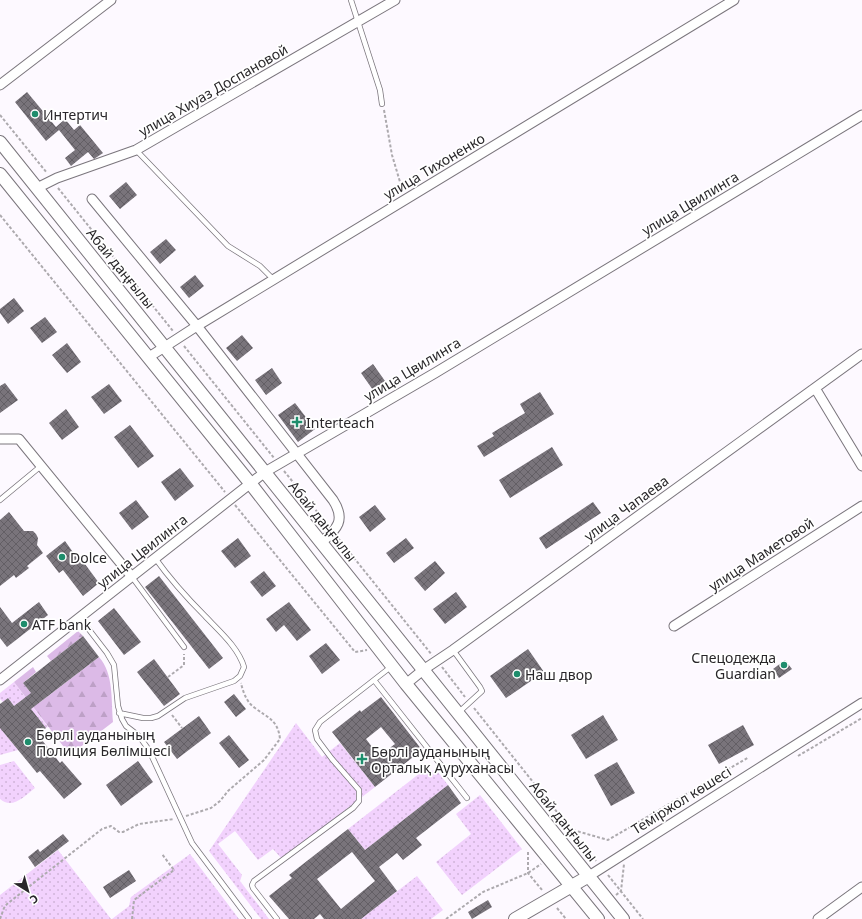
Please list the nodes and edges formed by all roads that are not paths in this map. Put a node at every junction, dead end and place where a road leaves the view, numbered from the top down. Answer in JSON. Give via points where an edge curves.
{"nodes":[{"id":1,"x":111,"y":0,"type":"edge"},
{"id":2,"x":351,"y":0,"type":"edge"},
{"id":3,"x":395,"y":0,"type":"edge"},
{"id":4,"x":734,"y":0,"type":"edge"},
{"id":5,"x":357,"y":22,"type":"junction"},
{"id":6,"x":0,"y":85,"type":"edge"},
{"id":7,"x":382,"y":104,"type":"road end"},
{"id":8,"x":862,"y":116,"type":"edge"},
{"id":9,"x":0,"y":142,"type":"edge"},
{"id":10,"x":136,"y":150,"type":"junction"},
{"id":11,"x":0,"y":174,"type":"edge"},
{"id":12,"x":37,"y":188,"type":"junction"},
{"id":13,"x":92,"y":200,"type":"dead end"},
{"id":14,"x":274,"y":280,"type":"junction"},
{"id":15,"x":197,"y":326,"type":"junction"},
{"id":16,"x":165,"y":347,"type":"junction"},
{"id":17,"x":862,"y":354,"type":"edge"},
{"id":18,"x":148,"y":357,"type":"junction"},
{"id":19,"x":815,"y":388,"type":"junction"},
{"id":20,"x":0,"y":439,"type":"edge"},
{"id":21,"x":297,"y":454,"type":"junction"},
{"id":22,"x":41,"y":466,"type":"junction"},
{"id":23,"x":862,"y":466,"type":"edge"},
{"id":24,"x":265,"y":472,"type":"junction"},
{"id":25,"x":250,"y":484,"type":"junction"},
{"id":26,"x":0,"y":500,"type":"edge"},
{"id":27,"x":862,"y":506,"type":"edge"},
{"id":28,"x":322,"y":542,"type":"junction"},
{"id":29,"x":155,"y":558,"type":"junction"},
{"id":30,"x":132,"y":577,"type":"junction"},
{"id":31,"x":80,"y":618,"type":"junction"},
{"id":32,"x":674,"y":626,"type":"dead end"},
{"id":33,"x":184,"y":647,"type":"road end"},
{"id":34,"x":453,"y":650,"type":"junction"},
{"id":35,"x":392,"y":666,"type":"junction"},
{"id":36,"x":423,"y":670,"type":"junction"},
{"id":37,"x":0,"y":680,"type":"edge"},
{"id":38,"x":374,"y":680,"type":"junction"},
{"id":39,"x":406,"y":684,"type":"junction"},
{"id":40,"x":862,"y":703,"type":"edge"},
{"id":41,"x":119,"y":713,"type":"junction"},
{"id":42,"x":458,"y":713,"type":"junction"},
{"id":43,"x":467,"y":798,"type":"dead end"},
{"id":44,"x":589,"y":876,"type":"junction"},
{"id":45,"x":571,"y":886,"type":"junction"},
{"id":46,"x":862,"y":887,"type":"edge"},
{"id":47,"x":249,"y":919,"type":"edge"},
{"id":48,"x":277,"y":919,"type":"edge"},
{"id":49,"x":515,"y":919,"type":"edge"},
{"id":50,"x":598,"y":919,"type":"edge"},
{"id":51,"x":623,"y":919,"type":"edge"},
{"id":52,"x":818,"y":919,"type":"edge"}],
"edges":[{"from":1,"to":6,"type":"street"},
{"from":2,"to":5,"type":"lane"},
{"from":3,"to":5,"type":"street","name":"улица Хиуаз Доспановой"},
{"from":4,"to":14,"type":"street","name":"улица Тихоненко"},
{"from":5,"to":7,"type":"lane","via":[[380,90]]},
{"from":5,"to":10,"type":"street","name":"улица Хиуаз Доспановой"},
{"from":8,"to":21,"type":"street","name":"улица Цвилинга"},
{"from":9,"to":12,"type":"street","name":"Абай даңғылы"},
{"from":10,"to":12,"type":"street","name":"улица Хиуаз Доспановой","via":[[52,180]]},
{"from":10,"to":14,"type":"lane","via":[[228,246],[260,266]]},
{"from":11,"to":18,"type":"street"},
{"from":12,"to":16,"type":"street","name":"Абай даңғылы"},
{"from":13,"to":15,"type":"street"},
{"from":14,"to":15,"type":"street","name":"улица Тихоненко"},
{"from":15,"to":16,"type":"street","name":"улица Тихоненко"},
{"from":15,"to":21,"type":"street"},
{"from":16,"to":18,"type":"street","name":"улица Тихоненко"},
{"from":16,"to":24,"type":"street","name":"Абай даңғылы"},
{"from":17,"to":19,"type":"street","name":"улица Чапаева"},
{"from":18,"to":25,"type":"street"},
{"from":19,"to":23,"type":"street"},
{"from":19,"to":34,"type":"street","name":"улица Чапаева"},
{"from":20,"to":22,"type":"street","via":[[19,439]]},
{"from":21,"to":24,"type":"street","name":"улица Цвилинга"},
{"from":21,"to":28,"type":"street","via":[[338,508],[339,519],[333,532]]},
{"from":22,"to":26,"type":"lane"},
{"from":22,"to":30,"type":"street"},
{"from":24,"to":25,"type":"street","name":"улица Цвилинга"},
{"from":24,"to":28,"type":"street","name":"Абай даңғылы"},
{"from":25,"to":29,"type":"street","name":"улица Цвилинга"},
{"from":25,"to":35,"type":"street"},
{"from":27,"to":32,"type":"street","name":"улица Маметовой"},
{"from":28,"to":36,"type":"street","name":"Абай даңғылы"},
{"from":29,"to":30,"type":"street","name":"улица Цвилинга"},
{"from":29,"to":41,"type":"lane","via":[[173,582],[227,639],[244,667],[234,681],[185,698],[158,716],[143,718]]},
{"from":30,"to":31,"type":"street","name":"улица Цвилинга"},
{"from":30,"to":33,"type":"lane"},
{"from":31,"to":37,"type":"street","name":"улица Цвилинга"},
{"from":31,"to":41,"type":"lane","via":[[114,665]]},
{"from":34,"to":36,"type":"street","name":"улица Чапаева"},
{"from":34,"to":42,"type":"lane","via":[[482,691]]},
{"from":35,"to":38,"type":"lane"},
{"from":35,"to":39,"type":"street"},
{"from":36,"to":39,"type":"street","name":"улица Чапаева"},
{"from":36,"to":42,"type":"street","name":"Абай даңғылы"},
{"from":38,"to":43,"type":"lane"},
{"from":38,"to":48,"type":"lane","via":[[320,722],[316,730],[317,739],[359,790],[359,801],[252,884]]},
{"from":39,"to":45,"type":"street"},
{"from":40,"to":44,"type":"street","name":"Теміржол көшесі"},
{"from":41,"to":47,"type":"lane","via":[[126,726],[139,736],[149,750],[192,843]]},
{"from":42,"to":44,"type":"street","name":"Абай даңғылы"},
{"from":44,"to":45,"type":"street","name":"Теміржол көшесі"},
{"from":44,"to":51,"type":"street","name":"Абай даңғылы"},
{"from":45,"to":49,"type":"street","name":"Теміржол көшесі"},
{"from":45,"to":50,"type":"street"},
{"from":46,"to":52,"type":"street"}]}
